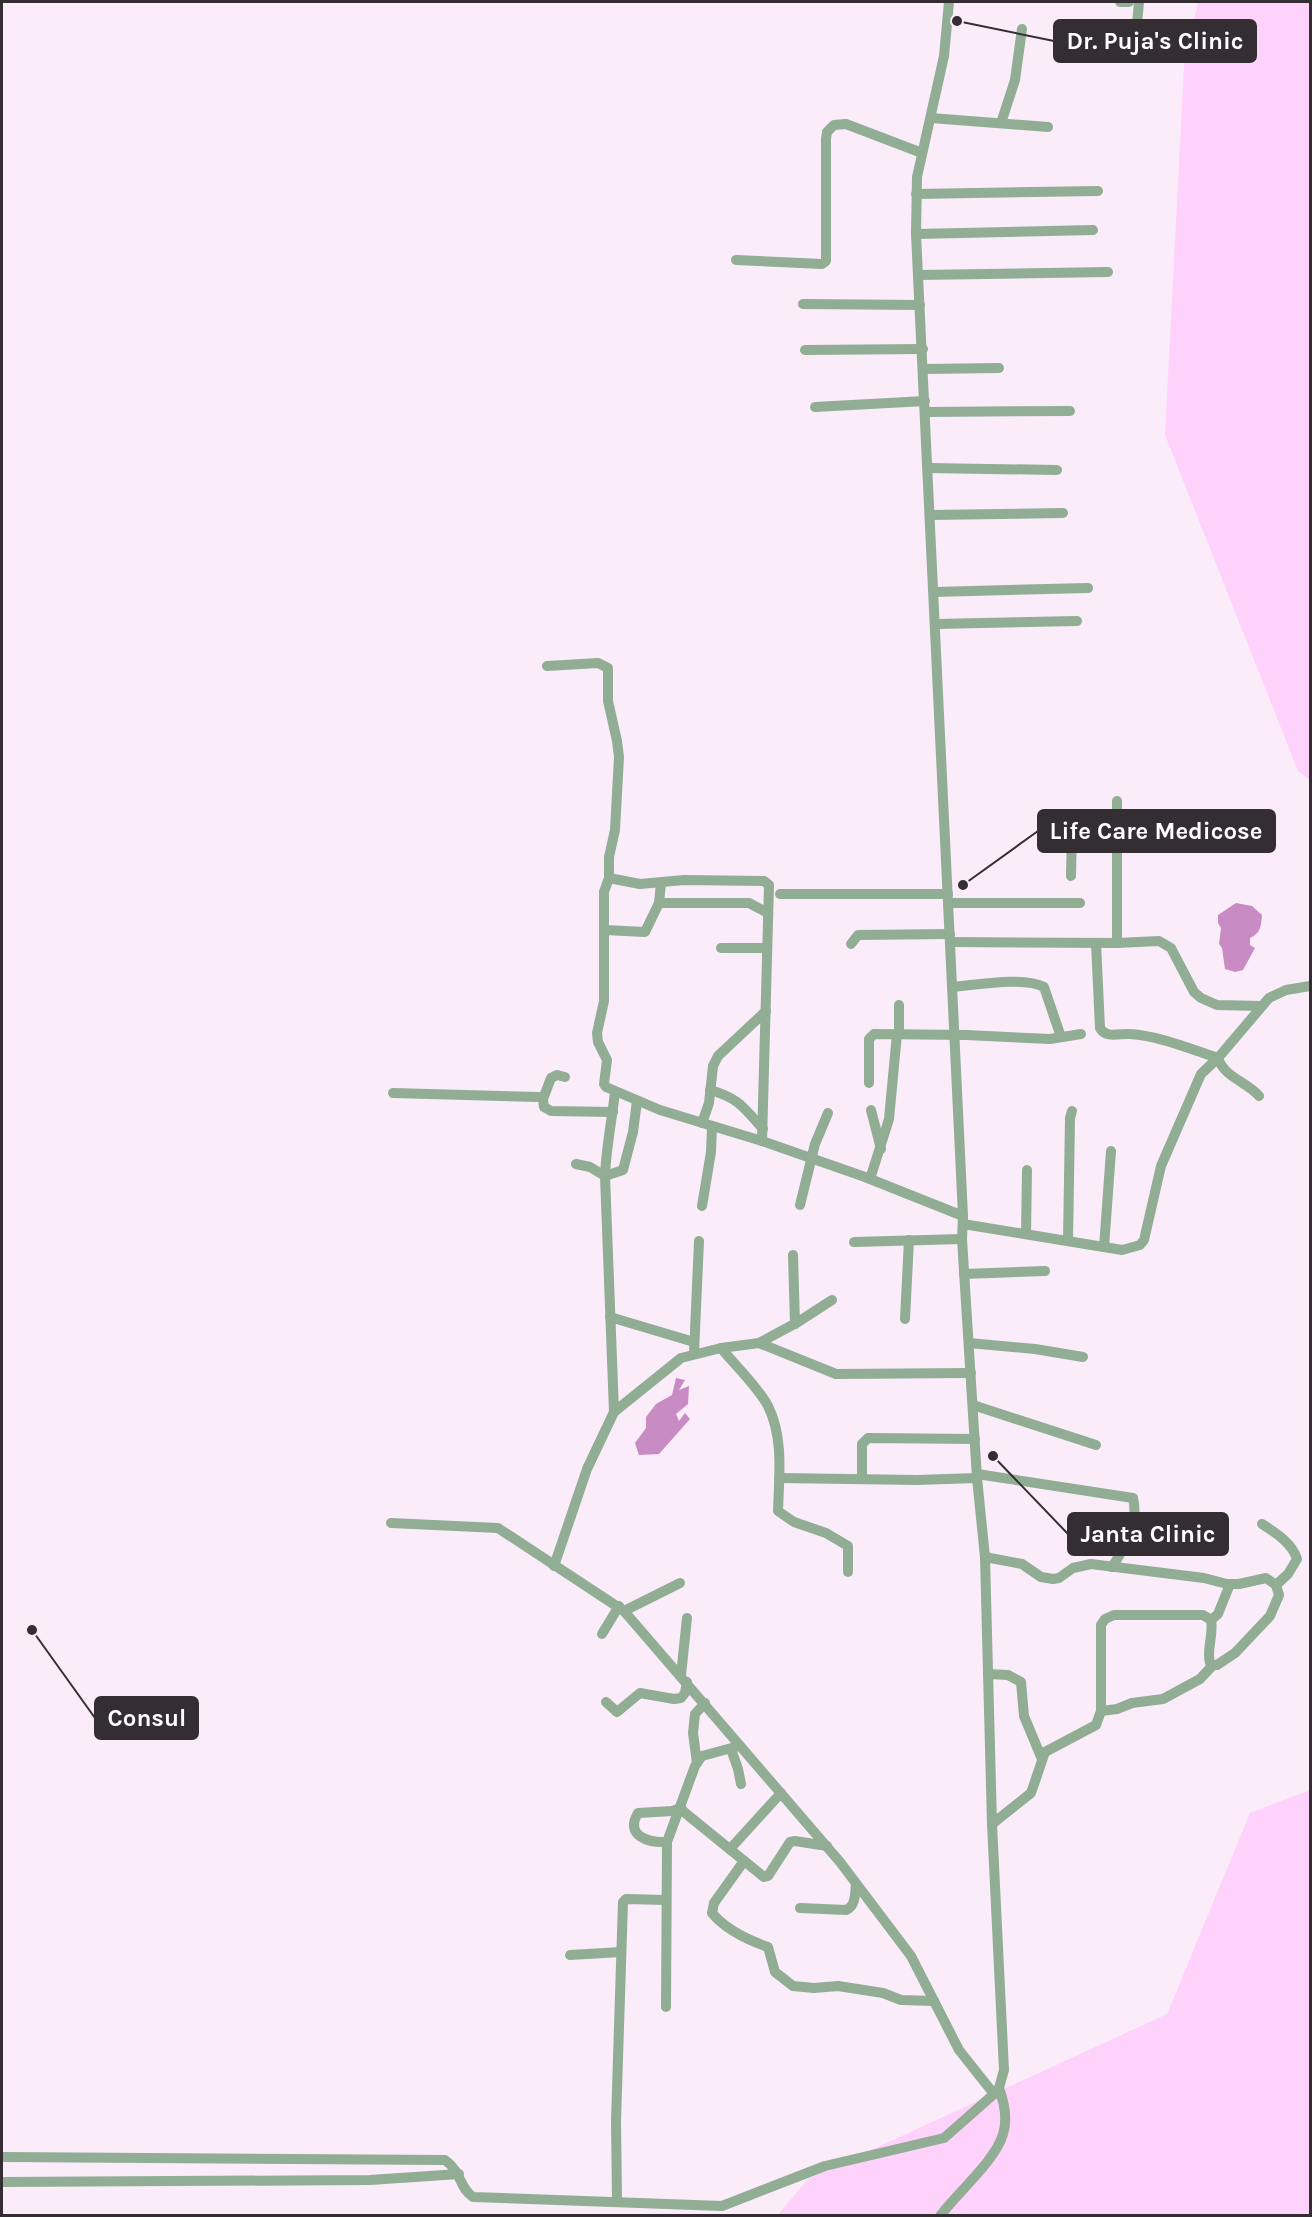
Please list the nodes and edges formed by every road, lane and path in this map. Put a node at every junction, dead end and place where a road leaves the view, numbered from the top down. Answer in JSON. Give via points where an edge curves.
{"nodes":[{"id":1,"x":949,"y":2,"type":"edge"},
{"id":2,"x":1120,"y":2,"type":"edge"},
{"id":3,"x":1129,"y":2,"type":"edge"},
{"id":4,"x":1139,"y":2,"type":"edge"},
{"id":5,"x":1022,"y":29,"type":"dead end"},
{"id":6,"x":1200,"y":58,"type":"dead end"},
{"id":7,"x":931,"y":118,"type":"junction"},
{"id":8,"x":1001,"y":123,"type":"junction"},
{"id":9,"x":1048,"y":127,"type":"dead end"},
{"id":10,"x":922,"y":153,"type":"junction"},
{"id":11,"x":1098,"y":191,"type":"dead end"},
{"id":12,"x":916,"y":194,"type":"junction"},
{"id":13,"x":1093,"y":230,"type":"dead end"},
{"id":14,"x":916,"y":234,"type":"junction"},
{"id":15,"x":736,"y":260,"type":"dead end"},
{"id":16,"x":1108,"y":272,"type":"dead end"},
{"id":17,"x":918,"y":275,"type":"junction"},
{"id":18,"x":803,"y":304,"type":"dead end"},
{"id":19,"x":921,"y":305,"type":"junction"},
{"id":20,"x":922,"y":349,"type":"junction"},
{"id":21,"x":805,"y":350,"type":"dead end"},
{"id":22,"x":999,"y":368,"type":"dead end"},
{"id":23,"x":923,"y":369,"type":"junction"},
{"id":24,"x":925,"y":400,"type":"junction"},
{"id":25,"x":816,"y":407,"type":"dead end"},
{"id":26,"x":1070,"y":411,"type":"dead end"},
{"id":27,"x":926,"y":412,"type":"junction"},
{"id":28,"x":928,"y":468,"type":"junction"},
{"id":29,"x":1057,"y":470,"type":"dead end"},
{"id":30,"x":1063,"y":513,"type":"dead end"},
{"id":31,"x":930,"y":515,"type":"junction"},
{"id":32,"x":1088,"y":588,"type":"dead end"},
{"id":33,"x":934,"y":592,"type":"junction"},
{"id":34,"x":1077,"y":621,"type":"dead end"},
{"id":35,"x":935,"y":624,"type":"junction"},
{"id":36,"x":547,"y":666,"type":"dead end"},
{"id":37,"x":1117,"y":801,"type":"dead end"},
{"id":38,"x":1073,"y":815,"type":"dead end"},
{"id":39,"x":1117,"y":826,"type":"junction"},
{"id":40,"x":1072,"y":828,"type":"junction"},
{"id":41,"x":1071,"y":876,"type":"dead end"},
{"id":42,"x":609,"y":878,"type":"junction"},
{"id":43,"x":661,"y":883,"type":"junction"},
{"id":44,"x":780,"y":894,"type":"dead end"},
{"id":45,"x":948,"y":898,"type":"junction"},
{"id":46,"x":658,"y":903,"type":"junction"},
{"id":47,"x":1080,"y":903,"type":"dead end"},
{"id":48,"x":768,"y":913,"type":"junction"},
{"id":49,"x":605,"y":930,"type":"junction"},
{"id":50,"x":950,"y":938,"type":"junction"},
{"id":51,"x":1096,"y":943,"type":"junction"},
{"id":52,"x":851,"y":944,"type":"dead end"},
{"id":53,"x":1116,"y":944,"type":"junction"},
{"id":54,"x":721,"y":948,"type":"dead end"},
{"id":55,"x":767,"y":948,"type":"junction"},
{"id":56,"x":1311,"y":986,"type":"edge"},
{"id":57,"x":952,"y":987,"type":"junction"},
{"id":58,"x":899,"y":1005,"type":"dead end"},
{"id":59,"x":1261,"y":1006,"type":"junction"},
{"id":60,"x":766,"y":1011,"type":"junction"},
{"id":61,"x":898,"y":1034,"type":"junction"},
{"id":62,"x":1081,"y":1034,"type":"dead end"},
{"id":63,"x":955,"y":1035,"type":"junction"},
{"id":64,"x":1061,"y":1037,"type":"junction"},
{"id":65,"x":1218,"y":1058,"type":"junction"},
{"id":66,"x":565,"y":1077,"type":"dead end"},
{"id":67,"x":869,"y":1083,"type":"dead end"},
{"id":68,"x":710,"y":1090,"type":"junction"},
{"id":69,"x":615,"y":1092,"type":"junction"},
{"id":70,"x":393,"y":1093,"type":"dead end"},
{"id":71,"x":1259,"y":1096,"type":"dead end"},
{"id":72,"x":543,"y":1099,"type":"junction"},
{"id":73,"x":637,"y":1101,"type":"junction"},
{"id":74,"x":871,"y":1110,"type":"dead end"},
{"id":75,"x":1072,"y":1111,"type":"dead end"},
{"id":76,"x":613,"y":1112,"type":"junction"},
{"id":77,"x":828,"y":1113,"type":"dead end"},
{"id":78,"x":707,"y":1125,"type":"junction"},
{"id":79,"x":762,"y":1135,"type":"junction"},
{"id":80,"x":881,"y":1149,"type":"junction"},
{"id":81,"x":1111,"y":1151,"type":"dead end"},
{"id":82,"x":811,"y":1158,"type":"junction"},
{"id":83,"x":576,"y":1164,"type":"dead end"},
{"id":84,"x":1027,"y":1170,"type":"dead end"},
{"id":85,"x":605,"y":1176,"type":"junction"},
{"id":86,"x":870,"y":1179,"type":"junction"},
{"id":87,"x":800,"y":1205,"type":"dead end"},
{"id":88,"x":702,"y":1206,"type":"dead end"},
{"id":89,"x":963,"y":1220,"type":"junction"},
{"id":90,"x":1026,"y":1234,"type":"junction"},
{"id":91,"x":962,"y":1239,"type":"junction"},
{"id":92,"x":909,"y":1240,"type":"junction"},
{"id":93,"x":699,"y":1241,"type":"dead end"},
{"id":94,"x":1068,"y":1241,"type":"junction"},
{"id":95,"x":854,"y":1242,"type":"dead end"},
{"id":96,"x":1104,"y":1247,"type":"junction"},
{"id":97,"x":793,"y":1255,"type":"dead end"},
{"id":98,"x":1046,"y":1271,"type":"dead end"},
{"id":99,"x":964,"y":1274,"type":"junction"},
{"id":100,"x":832,"y":1300,"type":"dead end"},
{"id":101,"x":610,"y":1317,"type":"junction"},
{"id":102,"x":905,"y":1319,"type":"dead end"},
{"id":103,"x":795,"y":1324,"type":"junction"},
{"id":104,"x":694,"y":1342,"type":"junction"},
{"id":105,"x":759,"y":1343,"type":"junction"},
{"id":106,"x":969,"y":1343,"type":"junction"},
{"id":107,"x":721,"y":1348,"type":"junction"},
{"id":108,"x":694,"y":1353,"type":"junction"},
{"id":109,"x":1083,"y":1357,"type":"dead end"},
{"id":110,"x":971,"y":1373,"type":"junction"},
{"id":111,"x":973,"y":1405,"type":"junction"},
{"id":112,"x":614,"y":1412,"type":"junction"},
{"id":113,"x":975,"y":1440,"type":"junction"},
{"id":114,"x":1096,"y":1446,"type":"dead end"},
{"id":115,"x":977,"y":1476,"type":"junction"},
{"id":116,"x":778,"y":1478,"type":"junction"},
{"id":117,"x":862,"y":1479,"type":"junction"},
{"id":118,"x":391,"y":1523,"type":"dead end"},
{"id":119,"x":1262,"y":1524,"type":"dead end"},
{"id":120,"x":985,"y":1557,"type":"junction"},
{"id":121,"x":554,"y":1566,"type":"junction"},
{"id":122,"x":1112,"y":1567,"type":"junction"},
{"id":123,"x":849,"y":1572,"type":"dead end"},
{"id":124,"x":680,"y":1583,"type":"dead end"},
{"id":125,"x":1230,"y":1584,"type":"junction"},
{"id":126,"x":1276,"y":1585,"type":"junction"},
{"id":127,"x":621,"y":1609,"type":"junction"},
{"id":128,"x":687,"y":1618,"type":"dead end"},
{"id":129,"x":1211,"y":1620,"type":"junction"},
{"id":130,"x":602,"y":1634,"type":"dead end"},
{"id":131,"x":1213,"y":1665,"type":"junction"},
{"id":132,"x":988,"y":1674,"type":"junction"},
{"id":133,"x":684,"y":1679,"type":"junction"},
{"id":134,"x":606,"y":1702,"type":"dead end"},
{"id":135,"x":705,"y":1703,"type":"junction"},
{"id":136,"x":1101,"y":1711,"type":"junction"},
{"id":137,"x":735,"y":1747,"type":"junction"},
{"id":138,"x":1042,"y":1759,"type":"junction"},
{"id":139,"x":697,"y":1763,"type":"junction"},
{"id":140,"x":741,"y":1784,"type":"dead end"},
{"id":141,"x":781,"y":1793,"type":"junction"},
{"id":142,"x":681,"y":1808,"type":"junction"},
{"id":143,"x":992,"y":1824,"type":"junction"},
{"id":144,"x":668,"y":1842,"type":"junction"},
{"id":145,"x":827,"y":1846,"type":"junction"},
{"id":146,"x":730,"y":1850,"type":"junction"},
{"id":147,"x":744,"y":1861,"type":"junction"},
{"id":148,"x":856,"y":1884,"type":"junction"},
{"id":149,"x":666,"y":1900,"type":"junction"},
{"id":150,"x":800,"y":1908,"type":"dead end"},
{"id":151,"x":621,"y":1952,"type":"junction"},
{"id":152,"x":570,"y":1955,"type":"dead end"},
{"id":153,"x":934,"y":2001,"type":"junction"},
{"id":154,"x":666,"y":2007,"type":"dead end"},
{"id":155,"x":997,"y":2091,"type":"junction"},
{"id":156,"x":2,"y":2157,"type":"edge"},
{"id":157,"x":459,"y":2174,"type":"junction"},
{"id":158,"x":2,"y":2182,"type":"edge"},
{"id":159,"x":617,"y":2201,"type":"junction"},
{"id":160,"x":722,"y":2206,"type":"junction"},
{"id":161,"x":714,"y":2216,"type":"edge"},
{"id":162,"x":940,"y":2216,"type":"edge"}],
"edges":[{"from":1,"to":7,"type":"street","via":[[945,50]]},
{"from":2,"to":3,"type":"street"},
{"from":4,"to":6,"type":"street","via":[[1136,35]]},
{"from":5,"to":8,"type":"street","via":[[1015,80]]},
{"from":7,"to":8,"type":"street"},
{"from":7,"to":10,"type":"street"},
{"from":8,"to":9,"type":"street"},
{"from":10,"to":12,"type":"street"},
{"from":10,"to":15,"type":"street","via":[[846,124],[834,125],[825,139],[826,261],[822,264]]},
{"from":11,"to":12,"type":"street"},
{"from":12,"to":14,"type":"street"},
{"from":13,"to":14,"type":"street"},
{"from":14,"to":17,"type":"street"},
{"from":16,"to":17,"type":"street"},
{"from":17,"to":19,"type":"street"},
{"from":18,"to":19,"type":"street"},
{"from":19,"to":20,"type":"street"},
{"from":20,"to":21,"type":"street"},
{"from":20,"to":23,"type":"street"},
{"from":22,"to":23,"type":"street"},
{"from":23,"to":24,"type":"street"},
{"from":24,"to":25,"type":"street"},
{"from":24,"to":27,"type":"street"},
{"from":26,"to":27,"type":"street"},
{"from":27,"to":28,"type":"street"},
{"from":28,"to":29,"type":"street"},
{"from":28,"to":31,"type":"street"},
{"from":30,"to":31,"type":"street"},
{"from":31,"to":33,"type":"street"},
{"from":32,"to":33,"type":"street"},
{"from":33,"to":35,"type":"street"},
{"from":34,"to":35,"type":"street"},
{"from":35,"to":45,"type":"street"},
{"from":36,"to":42,"type":"street","via":[[598,663],[608,668],[609,707],[618,741]]},
{"from":37,"to":39,"type":"street"},
{"from":38,"to":40,"type":"street"},
{"from":39,"to":40,"type":"street"},
{"from":39,"to":53,"type":"street"},
{"from":40,"to":41,"type":"street"},
{"from":42,"to":43,"type":"street","via":[[633,884]]},
{"from":42,"to":49,"type":"street","via":[[604,892]]},
{"from":43,"to":46,"type":"street"},
{"from":43,"to":48,"type":"street","via":[[765,881],[769,885]]},
{"from":44,"to":45,"type":"street"},
{"from":45,"to":47,"type":"street"},
{"from":45,"to":50,"type":"street"},
{"from":46,"to":48,"type":"street","via":[[749,903]]},
{"from":46,"to":49,"type":"street","via":[[645,932]]},
{"from":48,"to":55,"type":"street"},
{"from":49,"to":69,"type":"street","via":[[604,1001],[597,1033],[607,1060],[604,1084]]},
{"from":50,"to":51,"type":"street"},
{"from":50,"to":52,"type":"street","via":[[858,935]]},
{"from":50,"to":57,"type":"street"},
{"from":51,"to":53,"type":"street"},
{"from":51,"to":65,"type":"street","via":[[1102,1032],[1150,1037]]},
{"from":53,"to":59,"type":"street","via":[[1165,943],[1201,998],[1217,1005]]},
{"from":54,"to":55,"type":"street"},
{"from":55,"to":60,"type":"street"},
{"from":56,"to":59,"type":"street","via":[[1276,993]]},
{"from":57,"to":63,"type":"street"},
{"from":57,"to":64,"type":"street","via":[[1038,984],[1044,987]]},
{"from":58,"to":61,"type":"street"},
{"from":59,"to":65,"type":"street"},
{"from":60,"to":68,"type":"street","via":[[718,1056]]},
{"from":60,"to":79,"type":"street"},
{"from":61,"to":63,"type":"street"},
{"from":61,"to":67,"type":"street","via":[[874,1034],[869,1039]]},
{"from":61,"to":80,"type":"street","via":[[889,1119]]},
{"from":62,"to":64,"type":"street"},
{"from":63,"to":64,"type":"street"},
{"from":63,"to":89,"type":"street"},
{"from":65,"to":71,"type":"street","via":[[1226,1070]]},
{"from":65,"to":96,"type":"street","via":[[1201,1074],[1161,1166],[1144,1240],[1134,1248]]},
{"from":66,"to":72,"type":"street","via":[[551,1078]]},
{"from":68,"to":78,"type":"street"},
{"from":68,"to":79,"type":"street","via":[[743,1104]]},
{"from":69,"to":73,"type":"street"},
{"from":69,"to":76,"type":"street"},
{"from":70,"to":72,"type":"street"},
{"from":72,"to":76,"type":"street","via":[[544,1107],[551,1111]]},
{"from":73,"to":78,"type":"street"},
{"from":73,"to":85,"type":"street","via":[[623,1170]]},
{"from":74,"to":80,"type":"street"},
{"from":75,"to":94,"type":"street"},
{"from":76,"to":85,"type":"street"},
{"from":77,"to":82,"type":"street"},
{"from":78,"to":79,"type":"street"},
{"from":78,"to":88,"type":"street","via":[[711,1152]]},
{"from":79,"to":82,"type":"street"},
{"from":80,"to":86,"type":"street"},
{"from":81,"to":96,"type":"street"},
{"from":82,"to":86,"type":"street"},
{"from":82,"to":87,"type":"street"},
{"from":83,"to":85,"type":"street"},
{"from":84,"to":90,"type":"street"},
{"from":85,"to":101,"type":"street"},
{"from":86,"to":89,"type":"street"},
{"from":89,"to":90,"type":"street"},
{"from":89,"to":91,"type":"street"},
{"from":90,"to":94,"type":"street"},
{"from":91,"to":92,"type":"street"},
{"from":91,"to":99,"type":"street"},
{"from":92,"to":95,"type":"street"},
{"from":92,"to":102,"type":"street"},
{"from":93,"to":104,"type":"street"},
{"from":94,"to":96,"type":"street"},
{"from":97,"to":103,"type":"street"},
{"from":98,"to":99,"type":"street"},
{"from":99,"to":106,"type":"street"},
{"from":100,"to":103,"type":"street"},
{"from":101,"to":104,"type":"street"},
{"from":101,"to":112,"type":"street"},
{"from":103,"to":105,"type":"street"},
{"from":104,"to":108,"type":"street"},
{"from":105,"to":107,"type":"street"},
{"from":105,"to":110,"type":"street","via":[[836,1374]]},
{"from":106,"to":109,"type":"street"},
{"from":106,"to":110,"type":"street"},
{"from":107,"to":108,"type":"street"},
{"from":107,"to":116,"type":"street","via":[[767,1403],[775,1423]]},
{"from":108,"to":112,"type":"street","via":[[668,1367]]},
{"from":110,"to":111,"type":"street"},
{"from":111,"to":113,"type":"street"},
{"from":111,"to":114,"type":"street"},
{"from":112,"to":121,"type":"street","via":[[587,1469]]},
{"from":113,"to":115,"type":"street"},
{"from":113,"to":117,"type":"street","via":[[868,1438],[861,1449]]},
{"from":115,"to":117,"type":"street"},
{"from":115,"to":120,"type":"street"},
{"from":115,"to":122,"type":"street","via":[[1133,1498],[1130,1535]]},
{"from":116,"to":117,"type":"street"},
{"from":116,"to":123,"type":"street","via":[[778,1511],[848,1546]]},
{"from":118,"to":121,"type":"street","via":[[498,1528]]},
{"from":119,"to":126,"type":"street","via":[[1292,1548],[1297,1559]]},
{"from":120,"to":122,"type":"street","via":[[1022,1564],[1053,1580],[1082,1565]]},
{"from":120,"to":132,"type":"street"},
{"from":121,"to":127,"type":"street"},
{"from":122,"to":125,"type":"street"},
{"from":124,"to":127,"type":"street"},
{"from":125,"to":126,"type":"street","via":[[1266,1578]]},
{"from":125,"to":129,"type":"street","via":[[1218,1614]]},
{"from":126,"to":131,"type":"street","via":[[1279,1595],[1270,1616],[1235,1653]]},
{"from":127,"to":130,"type":"street"},
{"from":127,"to":133,"type":"street"},
{"from":128,"to":133,"type":"street"},
{"from":129,"to":131,"type":"street","via":[[1208,1657]]},
{"from":129,"to":136,"type":"street","via":[[1203,1615],[1114,1615],[1105,1619],[1101,1625]]},
{"from":131,"to":136,"type":"street","via":[[1200,1679],[1163,1699]]},
{"from":132,"to":138,"type":"street","via":[[1008,1675],[1021,1682],[1024,1716]]},
{"from":132,"to":143,"type":"street"},
{"from":133,"to":134,"type":"street","via":[[685,1693],[681,1698],[640,1693],[617,1713]]},
{"from":133,"to":135,"type":"street"},
{"from":135,"to":137,"type":"street"},
{"from":135,"to":139,"type":"street","via":[[695,1714]]},
{"from":136,"to":138,"type":"street","via":[[1096,1725],[1051,1747]]},
{"from":137,"to":139,"type":"street","via":[[702,1756]]},
{"from":137,"to":140,"type":"street"},
{"from":137,"to":141,"type":"street"},
{"from":138,"to":143,"type":"street","via":[[1031,1793]]},
{"from":139,"to":142,"type":"street"},
{"from":141,"to":145,"type":"street"},
{"from":141,"to":146,"type":"street"},
{"from":142,"to":144,"type":"street"},
{"from":142,"to":144,"type":"street","via":[[638,1812],[634,1819],[638,1835],[646,1841]]},
{"from":142,"to":146,"type":"street"},
{"from":143,"to":155,"type":"street","via":[[1004,2070]]},
{"from":144,"to":149,"type":"street"},
{"from":145,"to":147,"type":"street","via":[[790,1842],[764,1877]]},
{"from":145,"to":148,"type":"street"},
{"from":146,"to":147,"type":"street"},
{"from":147,"to":153,"type":"street","via":[[714,1903],[712,1913],[750,1942],[768,1947],[777,1976],[793,1986],[837,1986],[883,1992],[901,2000]]},
{"from":148,"to":150,"type":"street","via":[[853,1904],[846,1910]]},
{"from":148,"to":153,"type":"street","via":[[911,1956]]},
{"from":149,"to":151,"type":"street","via":[[624,1900]]},
{"from":149,"to":154,"type":"street"},
{"from":151,"to":152,"type":"street"},
{"from":151,"to":159,"type":"street"},
{"from":153,"to":155,"type":"street","via":[[962,2055]]},
{"from":155,"to":160,"type":"street","via":[[944,2138],[825,2166]]},
{"from":155,"to":162,"type":"street","via":[[1005,2114],[998,2148]]},
{"from":156,"to":157,"type":"street","via":[[445,2160]]},
{"from":157,"to":158,"type":"street","via":[[370,2180]]},
{"from":157,"to":159,"type":"street","via":[[467,2193],[473,2197]]},
{"from":159,"to":160,"type":"street"},
{"from":160,"to":161,"type":"street"}]}
